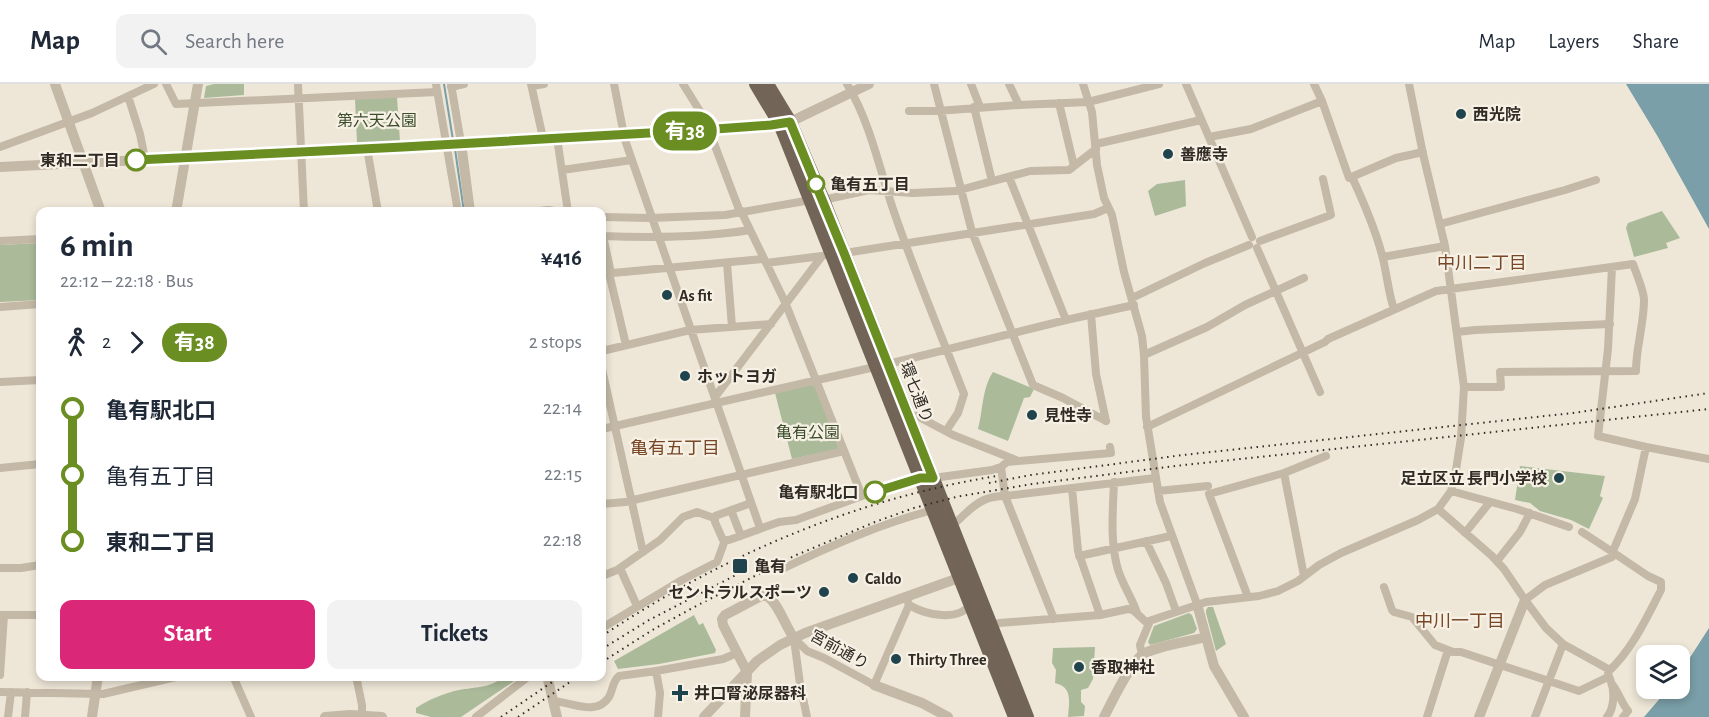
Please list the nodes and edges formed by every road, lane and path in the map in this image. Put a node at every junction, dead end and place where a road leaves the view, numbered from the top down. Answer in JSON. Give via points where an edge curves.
{"nodes":[{"id":1,"x":55,"y":84,"type":"edge"},
{"id":2,"x":154,"y":84,"type":"edge"},
{"id":3,"x":166,"y":84,"type":"edge"},
{"id":4,"x":198,"y":84,"type":"edge"},
{"id":5,"x":298,"y":84,"type":"edge"},
{"id":6,"x":464,"y":84,"type":"edge"},
{"id":7,"x":544,"y":84,"type":"edge"},
{"id":8,"x":614,"y":84,"type":"edge"},
{"id":9,"x":683,"y":84,"type":"edge"},
{"id":10,"x":756,"y":84,"type":"edge"},
{"id":11,"x":767,"y":84,"type":"edge"},
{"id":12,"x":869,"y":84,"type":"edge"},
{"id":13,"x":934,"y":84,"type":"edge"},
{"id":14,"x":971,"y":84,"type":"edge"},
{"id":15,"x":1009,"y":84,"type":"edge"},
{"id":16,"x":1083,"y":84,"type":"edge"},
{"id":17,"x":1159,"y":84,"type":"edge"},
{"id":18,"x":1186,"y":84,"type":"edge"},
{"id":19,"x":1314,"y":84,"type":"edge"},
{"id":20,"x":1409,"y":84,"type":"edge"},
{"id":21,"x":451,"y":85,"type":"edge"},
{"id":22,"x":532,"y":85,"type":"edge"},
{"id":23,"x":436,"y":88,"type":"edge"},
{"id":24,"x":849,"y":88,"type":"edge"},
{"id":25,"x":128,"y":96,"type":"junction"},
{"id":26,"x":299,"y":99,"type":"junction"},
{"id":27,"x":1088,"y":102,"type":"junction"},
{"id":28,"x":1322,"y":102,"type":"junction"},
{"id":29,"x":1059,"y":103,"type":"junction"},
{"id":30,"x":195,"y":104,"type":"junction"},
{"id":31,"x":1019,"y":105,"type":"junction"},
{"id":32,"x":977,"y":107,"type":"junction"},
{"id":33,"x":909,"y":111,"type":"dead end"},
{"id":34,"x":941,"y":111,"type":"junction"},
{"id":35,"x":1200,"y":120,"type":"junction"},
{"id":36,"x":69,"y":122,"type":"junction"},
{"id":37,"x":785,"y":123,"type":"junction"},
{"id":38,"x":711,"y":129,"type":"junction"},
{"id":39,"x":623,"y":134,"type":"junction"},
{"id":40,"x":1209,"y":137,"type":"junction"},
{"id":41,"x":543,"y":138,"type":"junction"},
{"id":42,"x":557,"y":138,"type":"junction"},
{"id":43,"x":461,"y":143,"type":"junction"},
{"id":44,"x":447,"y":144,"type":"junction"},
{"id":45,"x":1096,"y":146,"type":"junction"},
{"id":46,"x":0,"y":147,"type":"edge"},
{"id":47,"x":366,"y":148,"type":"junction"},
{"id":48,"x":301,"y":152,"type":"junction"},
{"id":49,"x":1423,"y":152,"type":"junction"},
{"id":50,"x":185,"y":157,"type":"junction"},
{"id":51,"x":145,"y":159,"type":"junction"},
{"id":52,"x":632,"y":160,"type":"junction"},
{"id":53,"x":83,"y":162,"type":"junction"},
{"id":54,"x":1074,"y":166,"type":"junction"},
{"id":55,"x":0,"y":167,"type":"edge"},
{"id":56,"x":562,"y":170,"type":"junction"},
{"id":57,"x":1009,"y":177,"type":"junction"},
{"id":58,"x":1352,"y":177,"type":"junction"},
{"id":59,"x":1323,"y":180,"type":"dead end"},
{"id":60,"x":1596,"y":180,"type":"dead end"},
{"id":61,"x":993,"y":181,"type":"junction"},
{"id":62,"x":962,"y":190,"type":"junction"},
{"id":63,"x":887,"y":192,"type":"junction"},
{"id":64,"x":817,"y":200,"type":"junction"},
{"id":65,"x":99,"y":207,"type":"edge"},
{"id":66,"x":177,"y":207,"type":"edge"},
{"id":67,"x":304,"y":207,"type":"edge"},
{"id":68,"x":377,"y":207,"type":"edge"},
{"id":69,"x":456,"y":207,"type":"edge"},
{"id":70,"x":470,"y":207,"type":"edge"},
{"id":71,"x":567,"y":207,"type":"edge"},
{"id":72,"x":1108,"y":208,"type":"junction"},
{"id":73,"x":740,"y":211,"type":"junction"},
{"id":74,"x":606,"y":217,"type":"edge"},
{"id":75,"x":651,"y":218,"type":"junction"},
{"id":76,"x":1028,"y":224,"type":"junction"},
{"id":77,"x":1440,"y":224,"type":"junction"},
{"id":78,"x":750,"y":230,"type":"junction"},
{"id":79,"x":972,"y":232,"type":"junction"},
{"id":80,"x":606,"y":236,"type":"edge"},
{"id":81,"x":658,"y":238,"type":"junction"},
{"id":82,"x":36,"y":239,"type":"edge"},
{"id":83,"x":0,"y":241,"type":"edge"},
{"id":84,"x":1255,"y":243,"type":"junction"},
{"id":85,"x":906,"y":244,"type":"junction"},
{"id":86,"x":1445,"y":246,"type":"junction"},
{"id":87,"x":833,"y":254,"type":"junction"},
{"id":88,"x":1383,"y":258,"type":"junction"},
{"id":89,"x":764,"y":261,"type":"junction"},
{"id":90,"x":727,"y":262,"type":"junction"},
{"id":91,"x":1612,"y":267,"type":"junction"},
{"id":92,"x":669,"y":268,"type":"junction"},
{"id":93,"x":607,"y":273,"type":"edge"},
{"id":94,"x":1304,"y":278,"type":"dead end"},
{"id":95,"x":1451,"y":288,"type":"junction"},
{"id":96,"x":1276,"y":291,"type":"junction"},
{"id":97,"x":1133,"y":301,"type":"junction"},
{"id":98,"x":785,"y":302,"type":"junction"},
{"id":99,"x":36,"y":304,"type":"edge"},
{"id":100,"x":0,"y":307,"type":"edge"},
{"id":101,"x":1394,"y":309,"type":"junction"},
{"id":102,"x":1091,"y":314,"type":"junction"},
{"id":103,"x":1066,"y":320,"type":"junction"},
{"id":104,"x":771,"y":324,"type":"junction"},
{"id":105,"x":1610,"y":324,"type":"junction"},
{"id":106,"x":732,"y":327,"type":"junction"},
{"id":107,"x":690,"y":330,"type":"junction"},
{"id":108,"x":1457,"y":332,"type":"junction"},
{"id":109,"x":1012,"y":333,"type":"junction"},
{"id":110,"x":626,"y":345,"type":"junction"},
{"id":111,"x":947,"y":349,"type":"junction"},
{"id":112,"x":606,"y":350,"type":"edge"},
{"id":113,"x":1303,"y":352,"type":"junction"},
{"id":114,"x":1144,"y":355,"type":"junction"},
{"id":115,"x":882,"y":366,"type":"junction"},
{"id":116,"x":1605,"y":372,"type":"junction"},
{"id":117,"x":36,"y":380,"type":"edge"},
{"id":118,"x":817,"y":380,"type":"junction"},
{"id":119,"x":0,"y":382,"type":"edge"},
{"id":120,"x":1464,"y":387,"type":"junction"},
{"id":121,"x":1320,"y":392,"type":"dead end"},
{"id":122,"x":606,"y":396,"type":"edge"},
{"id":123,"x":716,"y":400,"type":"junction"},
{"id":124,"x":908,"y":415,"type":"junction"},
{"id":125,"x":614,"y":426,"type":"junction"},
{"id":126,"x":1147,"y":427,"type":"junction"},
{"id":127,"x":606,"y":428,"type":"edge"},
{"id":128,"x":946,"y":431,"type":"junction"},
{"id":129,"x":1110,"y":447,"type":"dead end"},
{"id":130,"x":1646,"y":447,"type":"junction"},
{"id":131,"x":844,"y":451,"type":"junction"},
{"id":132,"x":1326,"y":456,"type":"dead end"},
{"id":133,"x":1709,"y":459,"type":"edge"},
{"id":134,"x":1019,"y":461,"type":"junction"},
{"id":135,"x":36,"y":464,"type":"edge"},
{"id":136,"x":1001,"y":467,"type":"junction"},
{"id":137,"x":0,"y":468,"type":"edge"},
{"id":138,"x":1284,"y":473,"type":"junction"},
{"id":139,"x":742,"y":475,"type":"junction"},
{"id":140,"x":927,"y":478,"type":"junction"},
{"id":141,"x":1155,"y":478,"type":"junction"},
{"id":142,"x":1114,"y":482,"type":"junction"},
{"id":143,"x":1072,"y":488,"type":"junction"},
{"id":144,"x":1207,"y":489,"type":"junction"},
{"id":145,"x":1158,"y":491,"type":"junction"},
{"id":146,"x":1451,"y":491,"type":"junction"},
{"id":147,"x":862,"y":496,"type":"junction"},
{"id":148,"x":1005,"y":496,"type":"junction"},
{"id":149,"x":631,"y":500,"type":"junction"},
{"id":150,"x":752,"y":502,"type":"junction"},
{"id":151,"x":1490,"y":502,"type":"junction"},
{"id":152,"x":606,"y":503,"type":"edge"},
{"id":153,"x":1438,"y":509,"type":"junction"},
{"id":154,"x":731,"y":510,"type":"junction"},
{"id":155,"x":933,"y":510,"type":"junction"},
{"id":156,"x":1530,"y":513,"type":"junction"},
{"id":157,"x":714,"y":518,"type":"junction"},
{"id":158,"x":951,"y":525,"type":"junction"},
{"id":159,"x":1569,"y":527,"type":"dead end"},
{"id":160,"x":760,"y":528,"type":"junction"},
{"id":161,"x":1582,"y":532,"type":"dead end"},
{"id":162,"x":1465,"y":533,"type":"junction"},
{"id":163,"x":741,"y":536,"type":"junction"},
{"id":164,"x":1171,"y":536,"type":"junction"},
{"id":165,"x":725,"y":540,"type":"junction"},
{"id":166,"x":1146,"y":541,"type":"junction"},
{"id":167,"x":1113,"y":548,"type":"junction"},
{"id":168,"x":643,"y":552,"type":"junction"},
{"id":169,"x":1614,"y":552,"type":"junction"},
{"id":170,"x":1079,"y":556,"type":"junction"},
{"id":171,"x":1497,"y":561,"type":"junction"},
{"id":172,"x":36,"y":566,"type":"edge"},
{"id":173,"x":0,"y":568,"type":"edge"},
{"id":174,"x":620,"y":568,"type":"junction"},
{"id":175,"x":780,"y":570,"type":"dead end"},
{"id":176,"x":606,"y":574,"type":"edge"},
{"id":177,"x":965,"y":576,"type":"junction"},
{"id":178,"x":1304,"y":576,"type":"junction"},
{"id":179,"x":1384,"y":587,"type":"dead end"},
{"id":180,"x":1248,"y":597,"type":"junction"},
{"id":181,"x":1525,"y":600,"type":"junction"},
{"id":182,"x":908,"y":601,"type":"junction"},
{"id":183,"x":971,"y":604,"type":"junction"},
{"id":184,"x":1197,"y":604,"type":"junction"},
{"id":185,"x":637,"y":606,"type":"junction"},
{"id":186,"x":1176,"y":611,"type":"junction"},
{"id":187,"x":1137,"y":614,"type":"junction"},
{"id":188,"x":2,"y":615,"type":"edge"},
{"id":189,"x":36,"y":615,"type":"edge"},
{"id":190,"x":1100,"y":615,"type":"junction"},
{"id":191,"x":1054,"y":619,"type":"junction"},
{"id":192,"x":1150,"y":621,"type":"junction"},
{"id":193,"x":606,"y":625,"type":"edge"},
{"id":194,"x":991,"y":626,"type":"junction"},
{"id":195,"x":1206,"y":637,"type":"junction"},
{"id":196,"x":794,"y":638,"type":"junction"},
{"id":197,"x":1563,"y":644,"type":"junction"},
{"id":198,"x":1448,"y":650,"type":"junction"},
{"id":199,"x":737,"y":653,"type":"junction"},
{"id":200,"x":1142,"y":655,"type":"junction"},
{"id":201,"x":1499,"y":665,"type":"junction"},
{"id":202,"x":656,"y":671,"type":"junction"},
{"id":203,"x":747,"y":672,"type":"junction"},
{"id":204,"x":0,"y":675,"type":"edge"},
{"id":205,"x":1610,"y":677,"type":"junction"},
{"id":206,"x":97,"y":681,"type":"edge"},
{"id":207,"x":159,"y":681,"type":"edge"},
{"id":208,"x":235,"y":681,"type":"edge"},
{"id":209,"x":357,"y":681,"type":"edge"},
{"id":210,"x":523,"y":681,"type":"edge"},
{"id":211,"x":548,"y":681,"type":"edge"},
{"id":212,"x":1549,"y":681,"type":"junction"},
{"id":213,"x":874,"y":685,"type":"junction"},
{"id":214,"x":0,"y":692,"type":"edge"},
{"id":215,"x":11,"y":692,"type":"junction"},
{"id":216,"x":27,"y":692,"type":"junction"},
{"id":217,"x":95,"y":694,"type":"junction"},
{"id":218,"x":553,"y":701,"type":"junction"},
{"id":219,"x":362,"y":715,"type":"junction"},
{"id":220,"x":8,"y":717,"type":"edge"},
{"id":221,"x":25,"y":717,"type":"edge"},
{"id":222,"x":92,"y":717,"type":"edge"},
{"id":223,"x":250,"y":717,"type":"edge"},
{"id":224,"x":325,"y":717,"type":"edge"},
{"id":225,"x":382,"y":717,"type":"edge"},
{"id":226,"x":476,"y":717,"type":"edge"},
{"id":227,"x":557,"y":717,"type":"edge"},
{"id":228,"x":658,"y":717,"type":"edge"},
{"id":229,"x":704,"y":717,"type":"edge"},
{"id":230,"x":745,"y":717,"type":"edge"},
{"id":231,"x":807,"y":717,"type":"edge"},
{"id":232,"x":948,"y":717,"type":"edge"},
{"id":233,"x":1015,"y":717,"type":"edge"},
{"id":234,"x":1027,"y":717,"type":"edge"},
{"id":235,"x":1104,"y":717,"type":"edge"},
{"id":236,"x":1244,"y":717,"type":"edge"},
{"id":237,"x":1427,"y":717,"type":"edge"},
{"id":238,"x":1479,"y":717,"type":"edge"},
{"id":239,"x":1535,"y":717,"type":"edge"},
{"id":240,"x":1607,"y":717,"type":"edge"},
{"id":241,"x":1623,"y":717,"type":"edge"}],
"edges":[{"from":1,"to":36,"type":"street"},
{"from":2,"to":25,"type":"street"},
{"from":3,"to":30,"type":"street","via":[[176,104]]},
{"from":4,"to":30,"type":"street"},
{"from":5,"to":26,"type":"street"},
{"from":6,"to":21,"type":"street"},
{"from":7,"to":22,"type":"street"},
{"from":8,"to":39,"type":"street"},
{"from":9,"to":38,"type":"street"},
{"from":10,"to":37,"type":"main road","name":"環七通り"},
{"from":11,"to":37,"type":"main road","name":"環七通り"},
{"from":12,"to":24,"type":"street"},
{"from":13,"to":34,"type":"street"},
{"from":14,"to":32,"type":"street"},
{"from":15,"to":31,"type":"street"},
{"from":16,"to":27,"type":"street"},
{"from":17,"to":27,"type":"street"},
{"from":18,"to":35,"type":"street"},
{"from":19,"to":28,"type":"street"},
{"from":20,"to":49,"type":"street"},
{"from":21,"to":43,"type":"street"},
{"from":22,"to":41,"type":"street"},
{"from":23,"to":26,"type":"street"},
{"from":23,"to":44,"type":"street"},
{"from":24,"to":37,"type":"street"},
{"from":24,"to":63,"type":"street"},
{"from":25,"to":36,"type":"street"},
{"from":25,"to":51,"type":"street"},
{"from":26,"to":30,"type":"street"},
{"from":26,"to":48,"type":"street"},
{"from":27,"to":29,"type":"street"},
{"from":27,"to":45,"type":"street"},
{"from":28,"to":40,"type":"street","via":[[1251,129]]},
{"from":28,"to":58,"type":"street","via":[[1349,178]]},
{"from":29,"to":31,"type":"street"},
{"from":29,"to":54,"type":"street"},
{"from":30,"to":50,"type":"street"},
{"from":31,"to":32,"type":"street"},
{"from":32,"to":34,"type":"street"},
{"from":32,"to":61,"type":"street"},
{"from":33,"to":34,"type":"street"},
{"from":34,"to":62,"type":"street"},
{"from":35,"to":40,"type":"street"},
{"from":35,"to":45,"type":"street"},
{"from":36,"to":46,"type":"street"},
{"from":36,"to":53,"type":"street"},
{"from":37,"to":38,"type":"street"},
{"from":37,"to":64,"type":"main road","name":"環七通り"},
{"from":38,"to":39,"type":"street"},
{"from":38,"to":73,"type":"street"},
{"from":39,"to":42,"type":"street"},
{"from":39,"to":52,"type":"street"},
{"from":40,"to":84,"type":"street"},
{"from":41,"to":42,"type":"street"},
{"from":41,"to":43,"type":"street"},
{"from":42,"to":56,"type":"street"},
{"from":43,"to":44,"type":"street"},
{"from":43,"to":70,"type":"street"},
{"from":44,"to":47,"type":"street"},
{"from":44,"to":69,"type":"street"},
{"from":45,"to":54,"type":"street"},
{"from":45,"to":72,"type":"street"},
{"from":47,"to":48,"type":"street"},
{"from":47,"to":68,"type":"street"},
{"from":48,"to":50,"type":"street"},
{"from":48,"to":67,"type":"street"},
{"from":49,"to":58,"type":"street","via":[[1396,158]]},
{"from":49,"to":77,"type":"street"},
{"from":50,"to":51,"type":"street"},
{"from":50,"to":66,"type":"street"},
{"from":51,"to":53,"type":"street"},
{"from":52,"to":56,"type":"street"},
{"from":52,"to":75,"type":"street"},
{"from":53,"to":55,"type":"street"},
{"from":53,"to":65,"type":"street"},
{"from":54,"to":57,"type":"street","via":[[1069,170],[1030,171]]},
{"from":56,"to":71,"type":"street"},
{"from":57,"to":61,"type":"street"},
{"from":57,"to":76,"type":"street"},
{"from":58,"to":88,"type":"street"},
{"from":59,"to":84,"type":"street","via":[[1331,215]]},
{"from":60,"to":77,"type":"street"},
{"from":61,"to":62,"type":"street"},
{"from":62,"to":63,"type":"street","via":[[932,194]]},
{"from":62,"to":79,"type":"street"},
{"from":63,"to":64,"type":"street","via":[[869,190]]},
{"from":63,"to":85,"type":"street"},
{"from":64,"to":73,"type":"street"},
{"from":64,"to":87,"type":"main road","name":"環七通り"},
{"from":72,"to":76,"type":"street","via":[[1094,214]]},
{"from":72,"to":97,"type":"street"},
{"from":73,"to":75,"type":"street"},
{"from":73,"to":78,"type":"street"},
{"from":74,"to":75,"type":"street"},
{"from":75,"to":81,"type":"street"},
{"from":76,"to":79,"type":"street"},
{"from":76,"to":103,"type":"street"},
{"from":77,"to":86,"type":"street"},
{"from":78,"to":81,"type":"street"},
{"from":78,"to":89,"type":"street"},
{"from":79,"to":85,"type":"street"},
{"from":79,"to":109,"type":"street"},
{"from":80,"to":81,"type":"street"},
{"from":81,"to":92,"type":"street"},
{"from":82,"to":83,"type":"street"},
{"from":84,"to":96,"type":"street"},
{"from":84,"to":97,"type":"street","via":[[1205,263]]},
{"from":85,"to":87,"type":"street"},
{"from":85,"to":111,"type":"street"},
{"from":86,"to":88,"type":"street"},
{"from":86,"to":95,"type":"street"},
{"from":87,"to":89,"type":"street"},
{"from":87,"to":98,"type":"street"},
{"from":87,"to":115,"type":"main road","name":"環七通り"},
{"from":88,"to":101,"type":"street"},
{"from":89,"to":90,"type":"street"},
{"from":89,"to":98,"type":"street"},
{"from":90,"to":92,"type":"street"},
{"from":90,"to":106,"type":"street"},
{"from":91,"to":95,"type":"street"},
{"from":91,"to":105,"type":"street"},
{"from":91,"to":116,"type":"street","via":[[1633,264],[1644,298],[1636,371]]},
{"from":92,"to":93,"type":"street"},
{"from":92,"to":107,"type":"street"},
{"from":93,"to":110,"type":"street"},
{"from":94,"to":96,"type":"street"},
{"from":95,"to":101,"type":"street"},
{"from":95,"to":108,"type":"street"},
{"from":96,"to":113,"type":"street"},
{"from":96,"to":114,"type":"street"},
{"from":97,"to":102,"type":"street"},
{"from":97,"to":114,"type":"street"},
{"from":98,"to":104,"type":"street"},
{"from":98,"to":118,"type":"street"},
{"from":99,"to":100,"type":"street"},
{"from":101,"to":113,"type":"street"},
{"from":102,"to":103,"type":"street"},
{"from":102,"to":109,"type":"street","via":[[1096,374],[1106,421],[1033,385]]},
{"from":103,"to":109,"type":"street"},
{"from":104,"to":106,"type":"street"},
{"from":104,"to":123,"type":"street"},
{"from":105,"to":108,"type":"street"},
{"from":105,"to":116,"type":"street"},
{"from":106,"to":107,"type":"street"},
{"from":107,"to":110,"type":"street"},
{"from":107,"to":123,"type":"street"},
{"from":108,"to":120,"type":"street"},
{"from":109,"to":111,"type":"street"},
{"from":110,"to":112,"type":"street"},
{"from":111,"to":115,"type":"street"},
{"from":111,"to":128,"type":"street","via":[[964,394]]},
{"from":113,"to":121,"type":"street"},
{"from":113,"to":126,"type":"street"},
{"from":114,"to":126,"type":"street"},
{"from":115,"to":118,"type":"street"},
{"from":115,"to":124,"type":"main road","name":"環七通り"},
{"from":115,"to":140,"type":"main road","name":"環七通り"},
{"from":116,"to":120,"type":"street","via":[[1500,372],[1501,387]]},
{"from":116,"to":130,"type":"street","via":[[1598,436]]},
{"from":117,"to":119,"type":"street"},
{"from":118,"to":123,"type":"street"},
{"from":118,"to":131,"type":"street"},
{"from":120,"to":146,"type":"street","via":[[1461,438]]},
{"from":122,"to":125,"type":"street"},
{"from":123,"to":125,"type":"street"},
{"from":123,"to":139,"type":"street"},
{"from":124,"to":128,"type":"street"},
{"from":124,"to":140,"type":"main road","name":"環七通り"},
{"from":125,"to":127,"type":"street"},
{"from":125,"to":149,"type":"street"},
{"from":126,"to":141,"type":"street"},
{"from":128,"to":134,"type":"street"},
{"from":129,"to":134,"type":"street","via":[[1111,453]]},
{"from":130,"to":133,"type":"street"},
{"from":130,"to":169,"type":"street","via":[[1635,499]]},
{"from":131,"to":139,"type":"street"},
{"from":131,"to":147,"type":"street"},
{"from":132,"to":138,"type":"street"},
{"from":134,"to":136,"type":"street"},
{"from":135,"to":137,"type":"street"},
{"from":136,"to":140,"type":"street"},
{"from":136,"to":148,"type":"street"},
{"from":138,"to":144,"type":"street"},
{"from":138,"to":178,"type":"street"},
{"from":139,"to":149,"type":"street"},
{"from":139,"to":150,"type":"street"},
{"from":140,"to":147,"type":"street"},
{"from":140,"to":155,"type":"main road","name":"環七通り"},
{"from":140,"to":158,"type":"main road","name":"環七通り"},
{"from":141,"to":142,"type":"street"},
{"from":141,"to":145,"type":"street"},
{"from":142,"to":143,"type":"street"},
{"from":142,"to":167,"type":"street"},
{"from":143,"to":148,"type":"street"},
{"from":143,"to":170,"type":"street"},
{"from":144,"to":145,"type":"street"},
{"from":144,"to":180,"type":"street"},
{"from":145,"to":164,"type":"street"},
{"from":146,"to":151,"type":"street"},
{"from":146,"to":153,"type":"street"},
{"from":147,"to":160,"type":"street","via":[[796,520]]},
{"from":148,"to":158,"type":"street","via":[[980,501]]},
{"from":148,"to":191,"type":"street"},
{"from":149,"to":152,"type":"street"},
{"from":149,"to":168,"type":"street"},
{"from":150,"to":154,"type":"street"},
{"from":150,"to":160,"type":"street"},
{"from":151,"to":156,"type":"street"},
{"from":151,"to":162,"type":"street"},
{"from":153,"to":162,"type":"street"},
{"from":153,"to":178,"type":"street","via":[[1341,553]]},
{"from":154,"to":157,"type":"street"},
{"from":154,"to":163,"type":"street"},
{"from":155,"to":175,"type":"street","via":[[870,530]]},
{"from":155,"to":177,"type":"main road","name":"環七通り"},
{"from":156,"to":159,"type":"street"},
{"from":156,"to":171,"type":"street"},
{"from":157,"to":165,"type":"street"},
{"from":157,"to":168,"type":"street","via":[[697,512],[683,517]]},
{"from":158,"to":177,"type":"main road","name":"環七通り"},
{"from":160,"to":163,"type":"street"},
{"from":161,"to":169,"type":"street"},
{"from":162,"to":171,"type":"street"},
{"from":163,"to":165,"type":"street"},
{"from":164,"to":166,"type":"street"},
{"from":164,"to":184,"type":"street"},
{"from":165,"to":185,"type":"street","via":[[717,562]]},
{"from":166,"to":167,"type":"street"},
{"from":166,"to":186,"type":"street"},
{"from":167,"to":170,"type":"street"},
{"from":167,"to":187,"type":"street","via":[[1117,568]]},
{"from":168,"to":174,"type":"street"},
{"from":169,"to":181,"type":"street","via":[[1612,557],[1545,585]]},
{"from":169,"to":205,"type":"street","via":[[1662,585]]},
{"from":170,"to":190,"type":"street"},
{"from":171,"to":181,"type":"street"},
{"from":172,"to":173,"type":"street"},
{"from":174,"to":176,"type":"street"},
{"from":174,"to":185,"type":"street"},
{"from":177,"to":182,"type":"street"},
{"from":177,"to":183,"type":"main road","name":"環七通り"},
{"from":177,"to":194,"type":"main road","name":"環七通り"},
{"from":178,"to":180,"type":"street","via":[[1278,591]]},
{"from":179,"to":198,"type":"street","via":[[1394,612],[1412,616],[1435,645]]},
{"from":180,"to":184,"type":"street"},
{"from":181,"to":197,"type":"street"},
{"from":181,"to":201,"type":"street"},
{"from":182,"to":183,"type":"street","via":[[918,610],[952,616]]},
{"from":182,"to":196,"type":"street"},
{"from":182,"to":213,"type":"street"},
{"from":183,"to":233,"type":"main road","name":"環七通り"},
{"from":184,"to":186,"type":"street"},
{"from":184,"to":195,"type":"street"},
{"from":185,"to":193,"type":"street"},
{"from":186,"to":192,"type":"street"},
{"from":187,"to":190,"type":"street","via":[[1128,609]]},
{"from":187,"to":192,"type":"street","via":[[1141,620]]},
{"from":188,"to":189,"type":"street"},
{"from":188,"to":204,"type":"street"},
{"from":190,"to":191,"type":"street"},
{"from":191,"to":194,"type":"street"},
{"from":192,"to":200,"type":"street","via":[[1140,645]]},
{"from":194,"to":234,"type":"main road","name":"環七通り"},
{"from":195,"to":200,"type":"street"},
{"from":195,"to":236,"type":"street","via":[[1214,666]]},
{"from":196,"to":199,"type":"street","via":[[773,600],[761,596],[722,619]]},
{"from":196,"to":203,"type":"street","via":[[768,653]]},
{"from":196,"to":213,"type":"street","name":"宮前通り","via":[[807,651]]},
{"from":196,"to":231,"type":"street"},
{"from":197,"to":205,"type":"street"},
{"from":197,"to":212,"type":"street"},
{"from":198,"to":201,"type":"street"},
{"from":198,"to":237,"type":"street"},
{"from":199,"to":202,"type":"street"},
{"from":199,"to":203,"type":"street"},
{"from":200,"to":235,"type":"street"},
{"from":201,"to":212,"type":"street"},
{"from":201,"to":238,"type":"street"},
{"from":202,"to":218,"type":"street","via":[[616,677],[608,699],[596,708],[583,709]]},
{"from":202,"to":228,"type":"street","via":[[660,693]]},
{"from":203,"to":229,"type":"street"},
{"from":203,"to":230,"type":"street"},
{"from":205,"to":212,"type":"street","via":[[1579,691]]},
{"from":205,"to":240,"type":"street","via":[[1612,707]]},
{"from":205,"to":241,"type":"street","via":[[1628,711]]},
{"from":206,"to":217,"type":"street"},
{"from":207,"to":217,"type":"street"},
{"from":208,"to":223,"type":"street"},
{"from":209,"to":219,"type":"street"},
{"from":210,"to":226,"type":"street"},
{"from":211,"to":218,"type":"street"},
{"from":212,"to":239,"type":"street"},
{"from":213,"to":232,"type":"street"},
{"from":214,"to":215,"type":"street"},
{"from":215,"to":216,"type":"street"},
{"from":215,"to":220,"type":"street"},
{"from":216,"to":217,"type":"street"},
{"from":216,"to":221,"type":"street"},
{"from":217,"to":222,"type":"street"},
{"from":218,"to":227,"type":"street"},
{"from":219,"to":224,"type":"street"},
{"from":219,"to":225,"type":"street"}]}
